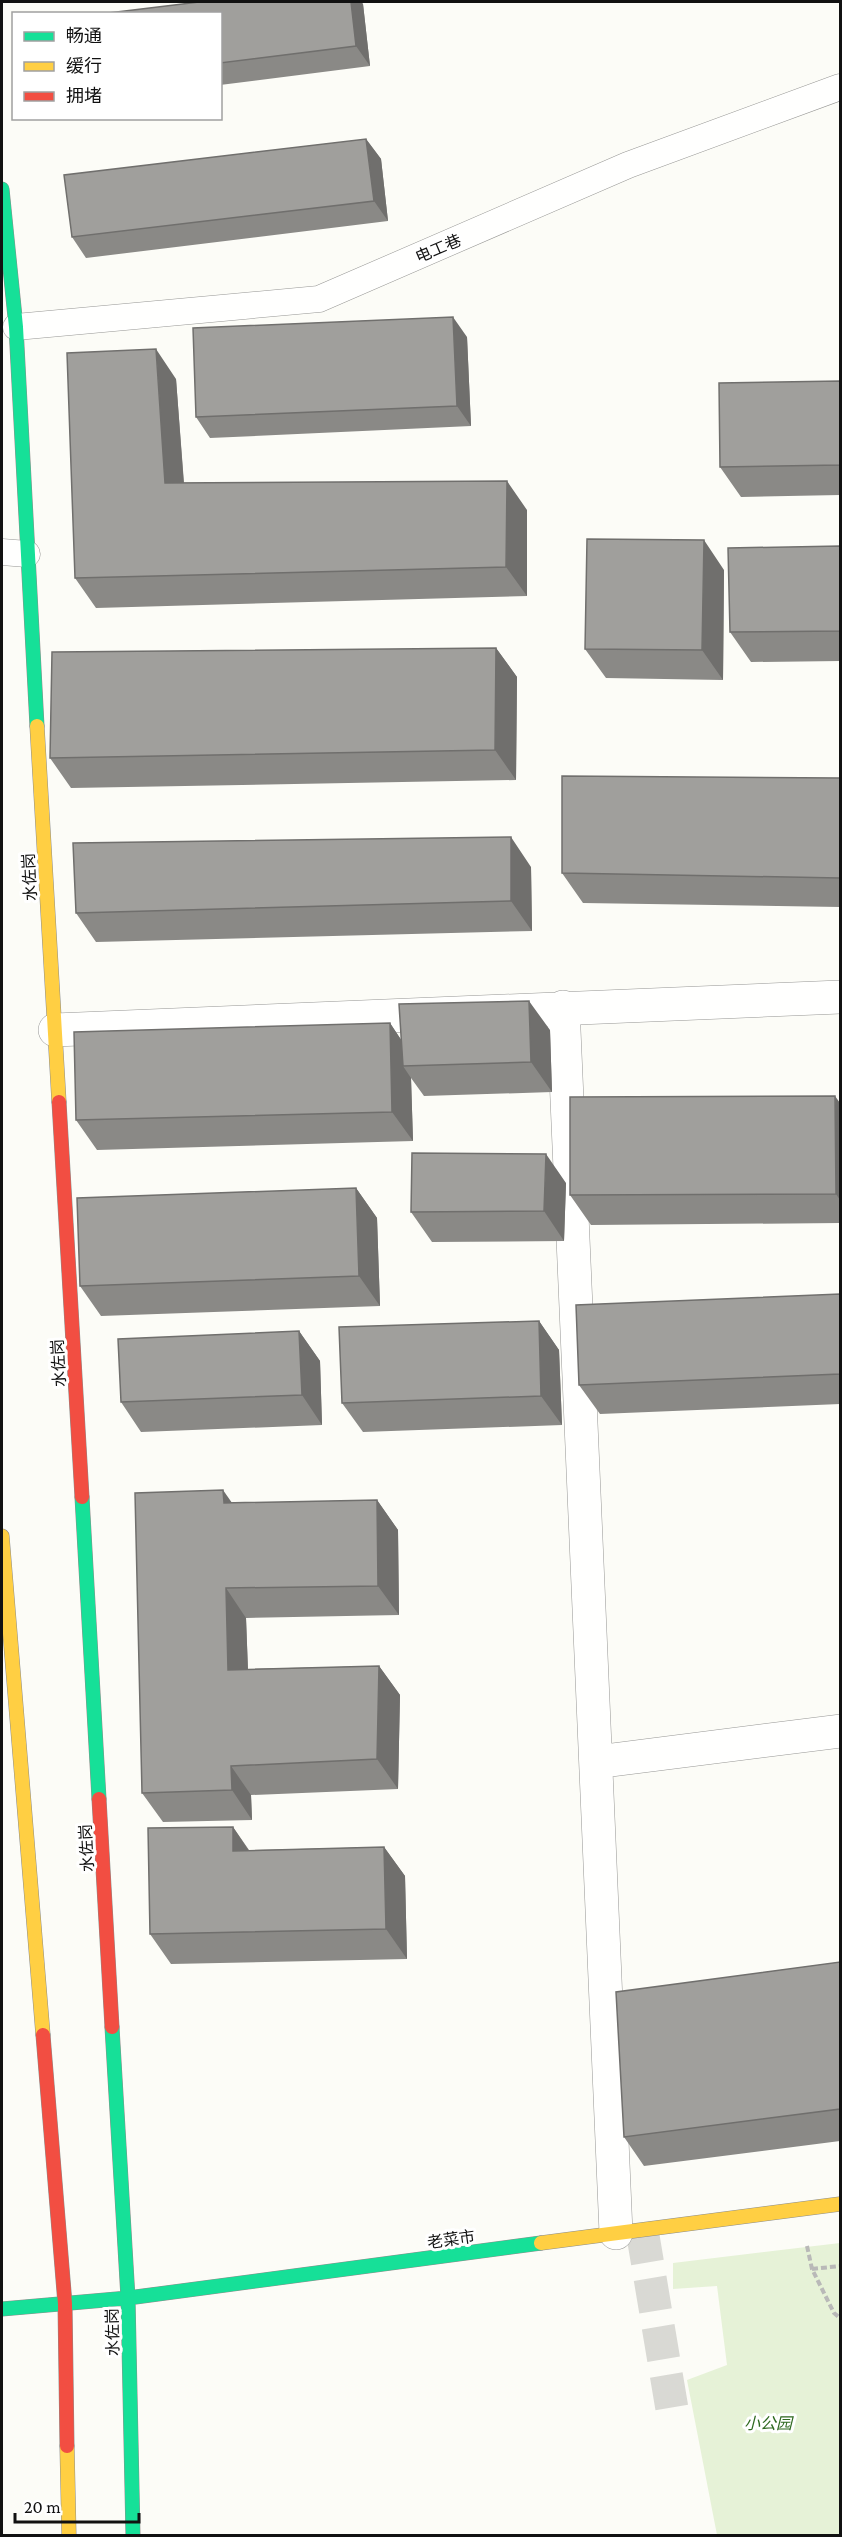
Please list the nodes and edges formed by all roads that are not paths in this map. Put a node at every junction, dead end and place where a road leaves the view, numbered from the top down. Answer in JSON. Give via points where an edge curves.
{"nodes":[{"id":1,"x":840,"y":87,"type":"edge"},
{"id":2,"x":2,"y":189,"type":"edge"},
{"id":3,"x":16,"y":327,"type":"junction"},
{"id":4,"x":2,"y":552,"type":"edge"},
{"id":5,"x":27,"y":554,"type":"junction"},
{"id":6,"x":840,"y":997,"type":"edge"},
{"id":7,"x":563,"y":1007,"type":"junction"},
{"id":8,"x":55,"y":1030,"type":"junction"},
{"id":9,"x":2,"y":1536,"type":"edge"},
{"id":10,"x":840,"y":1731,"type":"edge"},
{"id":11,"x":596,"y":1762,"type":"junction"},
{"id":12,"x":840,"y":2204,"type":"edge"},
{"id":13,"x":616,"y":2234,"type":"junction"},
{"id":14,"x":128,"y":2298,"type":"junction"},
{"id":15,"x":65,"y":2304,"type":"junction"},
{"id":16,"x":2,"y":2309,"type":"edge"},
{"id":17,"x":69,"y":2535,"type":"edge"},
{"id":18,"x":133,"y":2535,"type":"edge"}],
"edges":[{"from":1,"to":3,"type":"lane","name":"电工巷","via":[[628,165],[319,299]]},
{"from":2,"to":3,"type":"street","name":"水佐岗"},
{"from":3,"to":5,"type":"street","name":"水佐岗"},
{"from":4,"to":5,"type":"lane"},
{"from":5,"to":8,"type":"street","name":"水佐岗"},
{"from":6,"to":7,"type":"street"},
{"from":7,"to":8,"type":"street"},
{"from":7,"to":11,"type":"street"},
{"from":8,"to":14,"type":"street","name":"水佐岗"},
{"from":9,"to":15,"type":"street"},
{"from":10,"to":11,"type":"street"},
{"from":11,"to":13,"type":"street"},
{"from":12,"to":13,"type":"street","name":"老菜市"},
{"from":13,"to":14,"type":"street","name":"老菜市"},
{"from":14,"to":15,"type":"street","name":"老菜市"},
{"from":14,"to":18,"type":"street","name":"水佐岗"},
{"from":15,"to":16,"type":"street","name":"老菜市"},
{"from":15,"to":17,"type":"street"}]}
